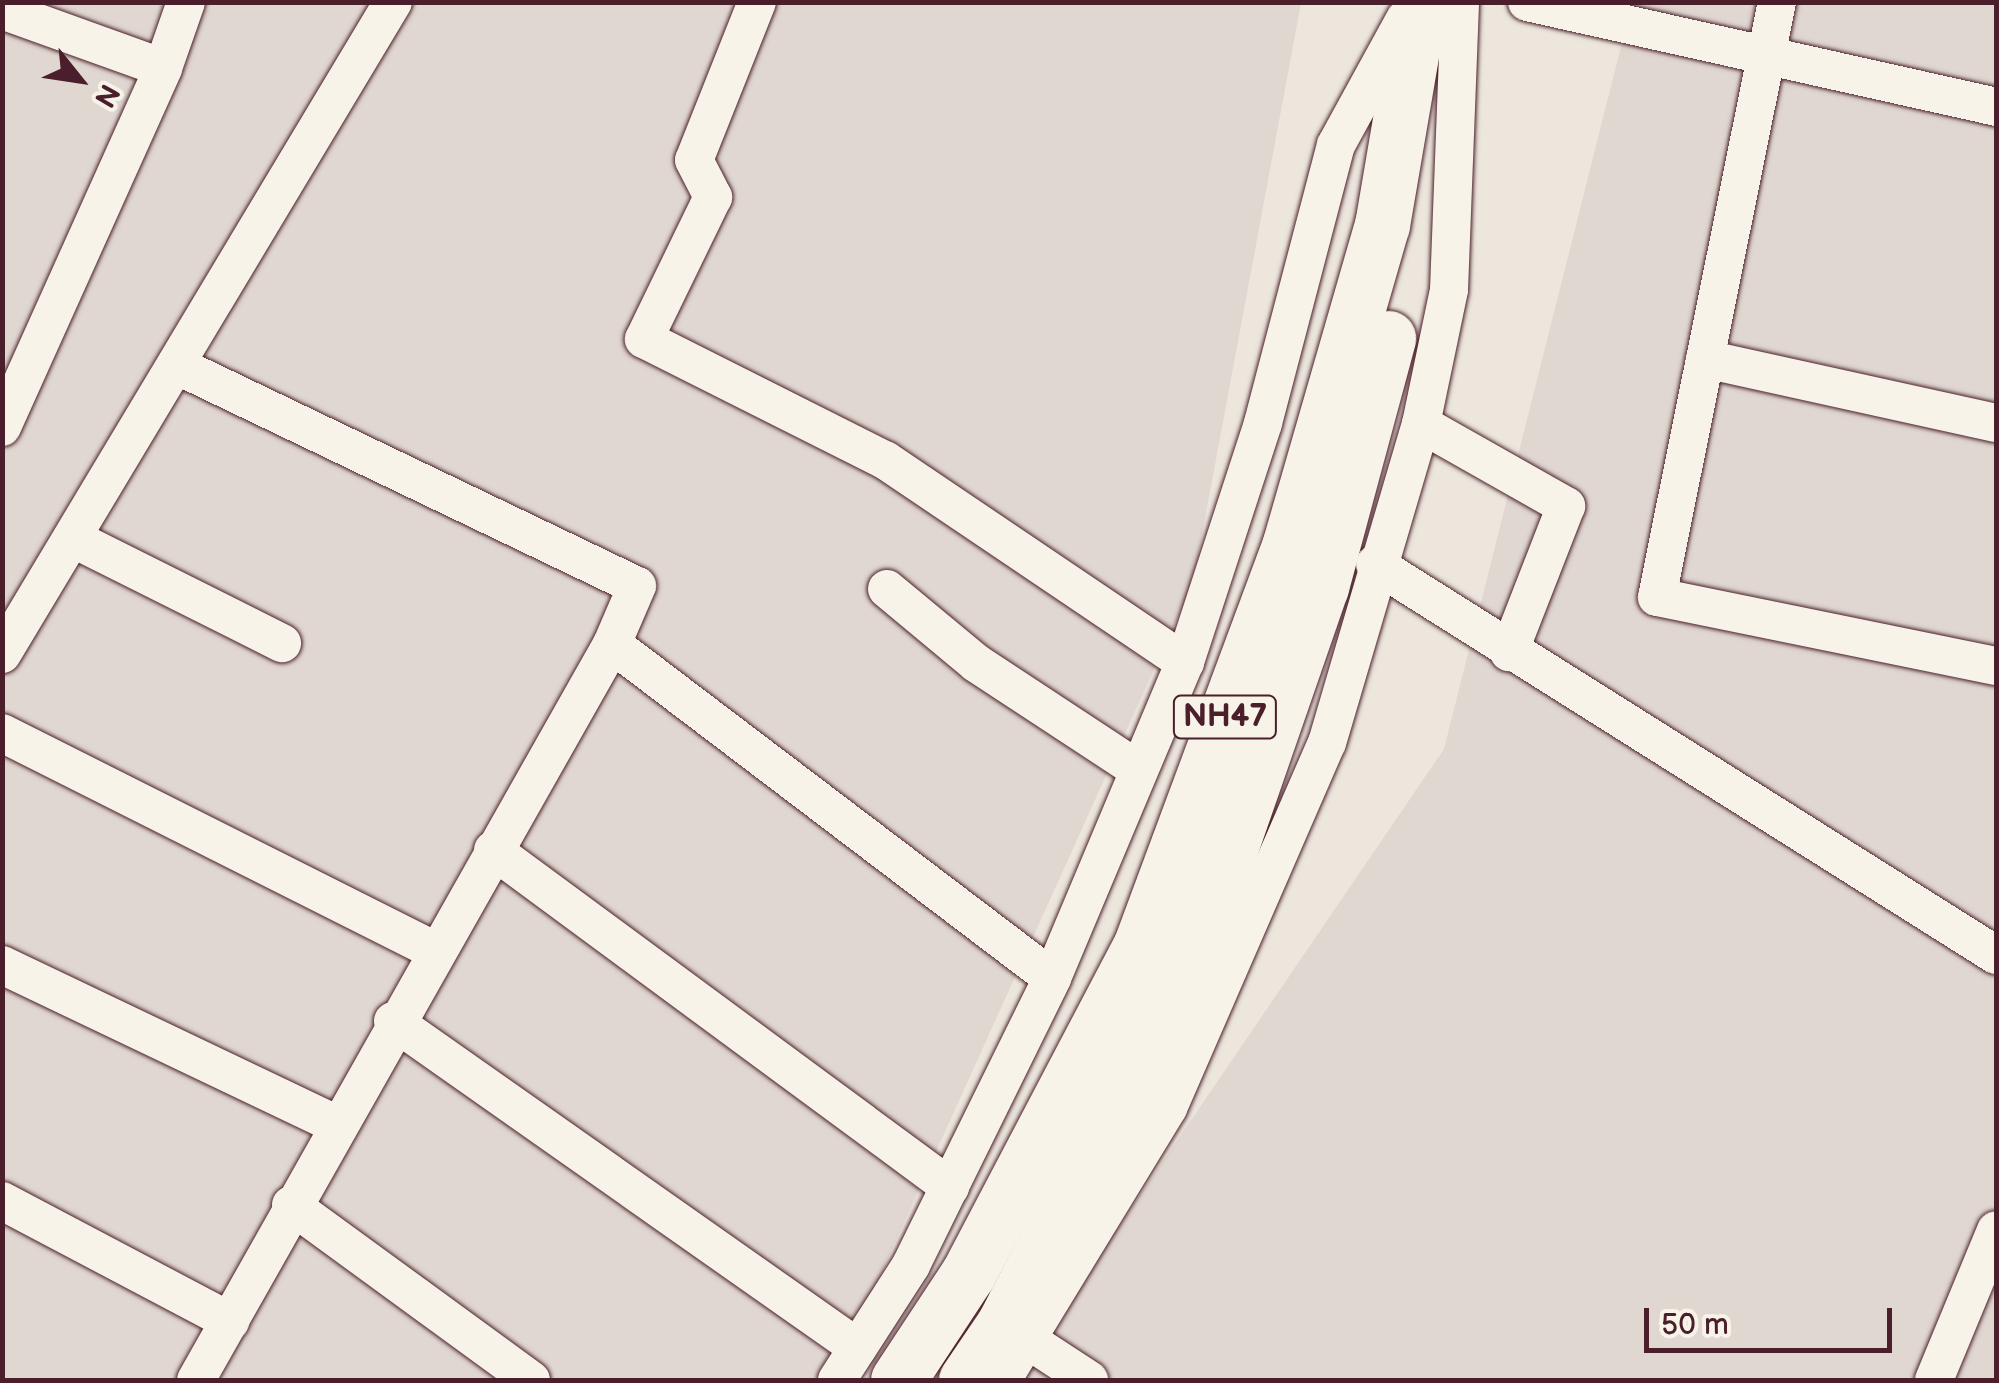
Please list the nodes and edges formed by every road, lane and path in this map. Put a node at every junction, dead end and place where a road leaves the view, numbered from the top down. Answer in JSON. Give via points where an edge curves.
{"nodes":[{"id":1,"x":186,"y":2,"type":"edge"},
{"id":2,"x":393,"y":2,"type":"edge"},
{"id":3,"x":757,"y":2,"type":"edge"},
{"id":4,"x":1417,"y":2,"type":"edge"},
{"id":5,"x":1459,"y":2,"type":"edge"},
{"id":6,"x":1527,"y":2,"type":"edge"},
{"id":7,"x":1777,"y":2,"type":"edge"},
{"id":8,"x":2,"y":10,"type":"edge"},
{"id":9,"x":1767,"y":52,"type":"junction"},
{"id":10,"x":163,"y":68,"type":"junction"},
{"id":11,"x":1996,"y":107,"type":"edge"},
{"id":12,"x":1706,"y":358,"type":"junction"},
{"id":13,"x":176,"y":365,"type":"junction"},
{"id":14,"x":1996,"y":423,"type":"edge"},
{"id":15,"x":1421,"y":424,"type":"junction"},
{"id":16,"x":2,"y":427,"type":"edge"},
{"id":17,"x":72,"y":538,"type":"junction"},
{"id":18,"x":1376,"y":564,"type":"junction"},
{"id":19,"x":887,"y":589,"type":"dead end"},
{"id":20,"x":282,"y":642,"type":"dead end"},
{"id":21,"x":612,"y":644,"type":"junction"},
{"id":22,"x":1508,"y":652,"type":"junction"},
{"id":23,"x":2,"y":654,"type":"edge"},
{"id":24,"x":1185,"y":662,"type":"junction"},
{"id":25,"x":1996,"y":666,"type":"edge"},
{"id":26,"x":2,"y":732,"type":"edge"},
{"id":27,"x":1139,"y":770,"type":"junction"},
{"id":28,"x":492,"y":850,"type":"junction"},
{"id":29,"x":434,"y":950,"type":"junction"},
{"id":30,"x":1996,"y":955,"type":"edge"},
{"id":31,"x":2,"y":966,"type":"edge"},
{"id":32,"x":1052,"y":978,"type":"junction"},
{"id":33,"x":393,"y":1021,"type":"junction"},
{"id":34,"x":333,"y":1124,"type":"junction"},
{"id":35,"x":950,"y":1187,"type":"junction"},
{"id":36,"x":2,"y":1202,"type":"edge"},
{"id":37,"x":291,"y":1205,"type":"junction"},
{"id":38,"x":1996,"y":1230,"type":"edge"},
{"id":39,"x":934,"y":1279,"type":"junction"},
{"id":40,"x":230,"y":1322,"type":"junction"},
{"id":41,"x":1016,"y":1332,"type":"junction"},
{"id":42,"x":878,"y":1364,"type":"edge"},
{"id":43,"x":196,"y":1380,"type":"edge"},
{"id":44,"x":531,"y":1380,"type":"edge"},
{"id":45,"x":837,"y":1380,"type":"edge"},
{"id":46,"x":966,"y":1380,"type":"edge"},
{"id":47,"x":1002,"y":1380,"type":"edge"},
{"id":48,"x":1089,"y":1380,"type":"edge"},
{"id":49,"x":1934,"y":1380,"type":"edge"}],
"edges":[{"from":1,"to":10,"type":"street"},
{"from":2,"to":13,"type":"street"},
{"from":3,"to":24,"type":"street","via":[[694,160],[714,197],[644,339],[885,460]]},
{"from":4,"to":24,"type":"street","via":[[1336,145],[1263,422]]},
{"from":4,"to":39,"type":"highway","number":"NH47","via":[[1382,225],[1290,543],[1140,944]]},
{"from":5,"to":15,"type":"street","via":[[1449,290]]},
{"from":5,"to":41,"type":"highway","number":"NH47","via":[[1418,225],[1321,588],[1192,959]]},
{"from":6,"to":9,"type":"street"},
{"from":7,"to":9,"type":"street"},
{"from":8,"to":10,"type":"street"},
{"from":9,"to":11,"type":"street"},
{"from":9,"to":12,"type":"street"},
{"from":10,"to":16,"type":"street"},
{"from":12,"to":14,"type":"street"},
{"from":12,"to":25,"type":"street","via":[[1657,596]]},
{"from":13,"to":17,"type":"street"},
{"from":13,"to":21,"type":"street","via":[[637,586]]},
{"from":15,"to":18,"type":"street"},
{"from":15,"to":22,"type":"street","via":[[1566,506]]},
{"from":17,"to":20,"type":"street"},
{"from":17,"to":23,"type":"street"},
{"from":18,"to":22,"type":"street"},
{"from":18,"to":41,"type":"street","via":[[1327,742],[1168,1108]]},
{"from":19,"to":27,"type":"street","via":[[976,663]]},
{"from":21,"to":28,"type":"street"},
{"from":21,"to":32,"type":"street"},
{"from":22,"to":30,"type":"street"},
{"from":24,"to":27,"type":"street"},
{"from":26,"to":29,"type":"street"},
{"from":27,"to":32,"type":"street"},
{"from":28,"to":29,"type":"street"},
{"from":28,"to":35,"type":"street"},
{"from":29,"to":33,"type":"street"},
{"from":31,"to":34,"type":"street"},
{"from":32,"to":35,"type":"street"},
{"from":33,"to":34,"type":"street"},
{"from":33,"to":42,"type":"street"},
{"from":34,"to":37,"type":"street"},
{"from":35,"to":39,"type":"street"},
{"from":36,"to":40,"type":"street"},
{"from":37,"to":40,"type":"street"},
{"from":37,"to":44,"type":"street"},
{"from":38,"to":49,"type":"street"},
{"from":39,"to":41,"type":"street"},
{"from":39,"to":42,"type":"highway","number":"NH47"},
{"from":40,"to":43,"type":"street"},
{"from":41,"to":46,"type":"highway","number":"NH47"},
{"from":41,"to":47,"type":"street"},
{"from":41,"to":48,"type":"street"},
{"from":42,"to":45,"type":"street"}]}
